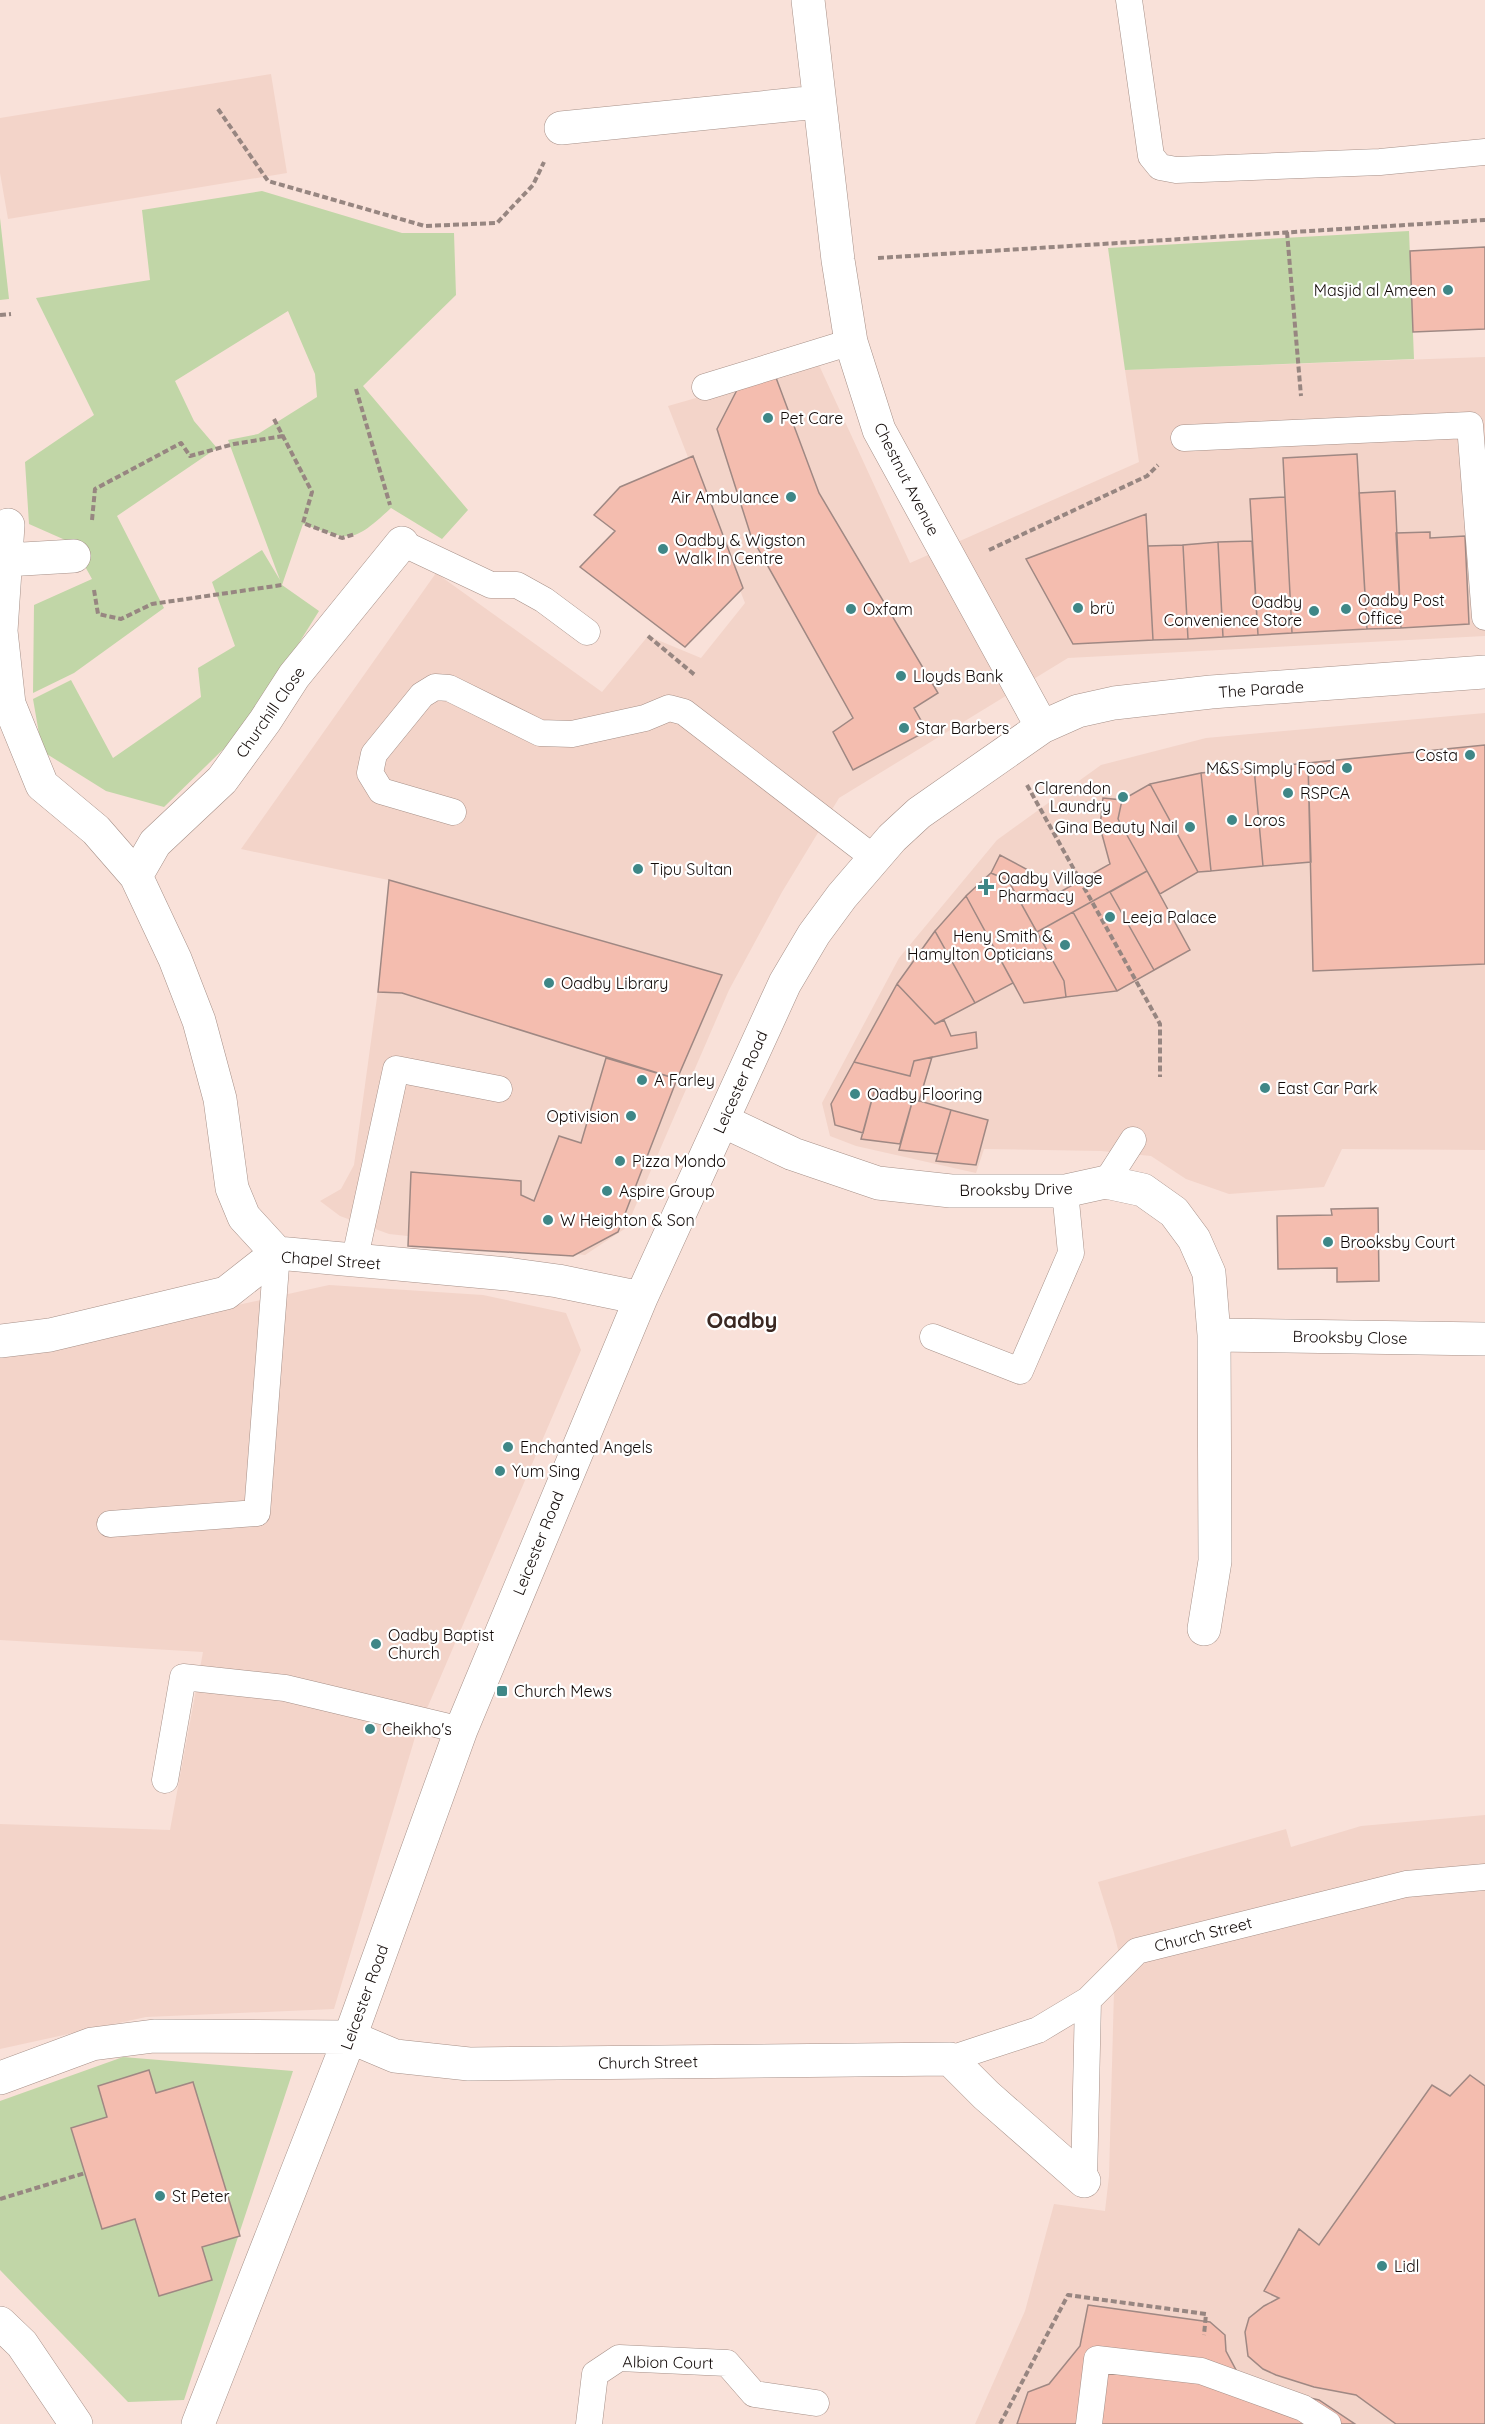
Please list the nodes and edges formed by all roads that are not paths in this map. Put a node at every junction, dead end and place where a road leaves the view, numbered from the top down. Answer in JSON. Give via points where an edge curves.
{"nodes":[{"id":1,"x":808,"y":0,"type":"edge"},
{"id":2,"x":1129,"y":0,"type":"edge"},
{"id":3,"x":819,"y":102,"type":"junction"},
{"id":4,"x":561,"y":128,"type":"road end"},
{"id":5,"x":1485,"y":152,"type":"edge"},
{"id":6,"x":851,"y":342,"type":"junction"},
{"id":7,"x":705,"y":387,"type":"dead end"},
{"id":8,"x":1184,"y":438,"type":"road end"},
{"id":9,"x":8,"y":525,"type":"dead end"},
{"id":10,"x":402,"y":543,"type":"joint"},
{"id":11,"x":6,"y":560,"type":"junction"},
{"id":12,"x":83,"y":568,"type":"road end"},
{"id":13,"x":1485,"y":616,"type":"edge"},
{"id":14,"x":0,"y":631,"type":"edge"},
{"id":15,"x":587,"y":632,"type":"dead end"},
{"id":16,"x":1485,"y":672,"type":"edge"},
{"id":17,"x":1042,"y":727,"type":"junction"},
{"id":18,"x":453,"y":812,"type":"dead end"},
{"id":19,"x":874,"y":858,"type":"junction"},
{"id":20,"x":136,"y":876,"type":"junction"},
{"id":21,"x":500,"y":1089,"type":"dead end"},
{"id":22,"x":723,"y":1121,"type":"junction"},
{"id":23,"x":1133,"y":1140,"type":"dead end"},
{"id":24,"x":1106,"y":1182,"type":"junction"},
{"id":25,"x":1065,"y":1191,"type":"junction"},
{"id":26,"x":277,"y":1253,"type":"junction"},
{"id":27,"x":354,"y":1262,"type":"junction"},
{"id":28,"x":641,"y":1298,"type":"junction"},
{"id":29,"x":1214,"y":1335,"type":"junction"},
{"id":30,"x":933,"y":1336,"type":"dead end"},
{"id":31,"x":1485,"y":1339,"type":"edge"},
{"id":32,"x":0,"y":1341,"type":"edge"},
{"id":33,"x":110,"y":1524,"type":"dead end"},
{"id":34,"x":1204,"y":1629,"type":"dead end"},
{"id":35,"x":461,"y":1730,"type":"junction"},
{"id":36,"x":165,"y":1780,"type":"dead end"},
{"id":37,"x":1485,"y":1877,"type":"edge"},
{"id":38,"x":1088,"y":2000,"type":"junction"},
{"id":39,"x":350,"y":2037,"type":"junction"},
{"id":40,"x":950,"y":2059,"type":"junction"},
{"id":41,"x":0,"y":2078,"type":"edge"},
{"id":42,"x":1084,"y":2181,"type":"joint"},
{"id":43,"x":0,"y":2323,"type":"edge"},
{"id":44,"x":816,"y":2403,"type":"dead end"},
{"id":45,"x":76,"y":2424,"type":"edge"},
{"id":46,"x":198,"y":2424,"type":"edge"},
{"id":47,"x":589,"y":2424,"type":"edge"},
{"id":48,"x":1089,"y":2424,"type":"edge"},
{"id":49,"x":1328,"y":2424,"type":"edge"}],
"edges":[{"from":1,"to":3,"type":"street","name":"Chestnut Avenue"},
{"from":2,"to":5,"type":"lane","via":[[1151,156],[1160,167],[1176,170],[1380,162]]},
{"from":3,"to":4,"type":"street"},
{"from":3,"to":6,"type":"street","name":"Chestnut Avenue"},
{"from":6,"to":7,"type":"lane"},
{"from":6,"to":17,"type":"street","name":"Chestnut Avenue","via":[[879,430]]},
{"from":8,"to":13,"type":"lane","via":[[1470,425]]},
{"from":9,"to":11,"type":"street"},
{"from":10,"to":15,"type":"lane","via":[[491,585],[517,585]]},
{"from":10,"to":20,"type":"street","name":"Churchill Close","via":[[294,676],[222,780],[155,843]]},
{"from":11,"to":12,"type":"street"},
{"from":11,"to":14,"type":"street"},
{"from":14,"to":20,"type":"street","via":[[9,704],[42,785],[96,830]]},
{"from":16,"to":17,"type":"street","name":"The Parade","via":[[1114,703],[1078,711]]},
{"from":17,"to":19,"type":"street","name":"Leicester Road","via":[[919,813]]},
{"from":18,"to":19,"type":"lane","via":[[381,791],[370,773],[374,754],[422,695],[435,687],[449,688],[540,733],[572,734],[645,718],[669,708],[684,712]]},
{"from":19,"to":22,"type":"street","name":"Leicester Road","via":[[814,934],[785,982]]},
{"from":20,"to":26,"type":"street","via":[[176,959],[200,1021],[220,1099],[232,1188],[244,1217]]},
{"from":21,"to":27,"type":"lane","via":[[396,1069]]},
{"from":22,"to":25,"type":"street","name":"Brooksby Drive","via":[[793,1154],[878,1183],[951,1191]]},
{"from":22,"to":28,"type":"street","name":"Leicester Road"},
{"from":23,"to":24,"type":"lane"},
{"from":24,"to":25,"type":"street","name":"Brooksby Drive"},
{"from":24,"to":29,"type":"street","name":"Brooksby Drive","via":[[1143,1190],[1174,1212],[1194,1239],[1209,1273]]},
{"from":25,"to":30,"type":"lane","via":[[1071,1253],[1020,1371]]},
{"from":26,"to":27,"type":"street","name":"Chapel Street"},
{"from":26,"to":32,"type":"street","name":"Chapel Street","via":[[226,1293],[50,1335]]},
{"from":26,"to":33,"type":"lane","via":[[257,1513]]},
{"from":27,"to":28,"type":"street","name":"Chapel Street","via":[[507,1274]]},
{"from":28,"to":35,"type":"street","name":"Leicester Road"},
{"from":29,"to":31,"type":"street","name":"Brooksby Close"},
{"from":29,"to":34,"type":"street","name":"Brooksby Drive","via":[[1215,1561]]},
{"from":35,"to":36,"type":"lane","via":[[285,1688],[183,1677]]},
{"from":35,"to":39,"type":"street","name":"Leicester Road"},
{"from":37,"to":38,"type":"lane","name":"Church Street","via":[[1406,1884],[1137,1951]]},
{"from":38,"to":40,"type":"lane","name":"Church Street","via":[[1038,2030]]},
{"from":38,"to":42,"type":"lane"},
{"from":39,"to":40,"type":"street","name":"Church Street","via":[[395,2056],[469,2064]]},
{"from":39,"to":41,"type":"street","via":[[154,2036],[92,2044]]},
{"from":39,"to":46,"type":"street","name":"Leicester Road"},
{"from":40,"to":42,"type":"street"},
{"from":43,"to":45,"type":"street","via":[[22,2344]]},
{"from":44,"to":47,"type":"lane","name":"Albion Court","via":[[753,2394],[728,2363],[619,2358],[595,2374]]},
{"from":48,"to":49,"type":"lane","via":[[1097,2359],[1201,2371],[1303,2408]]}]}
